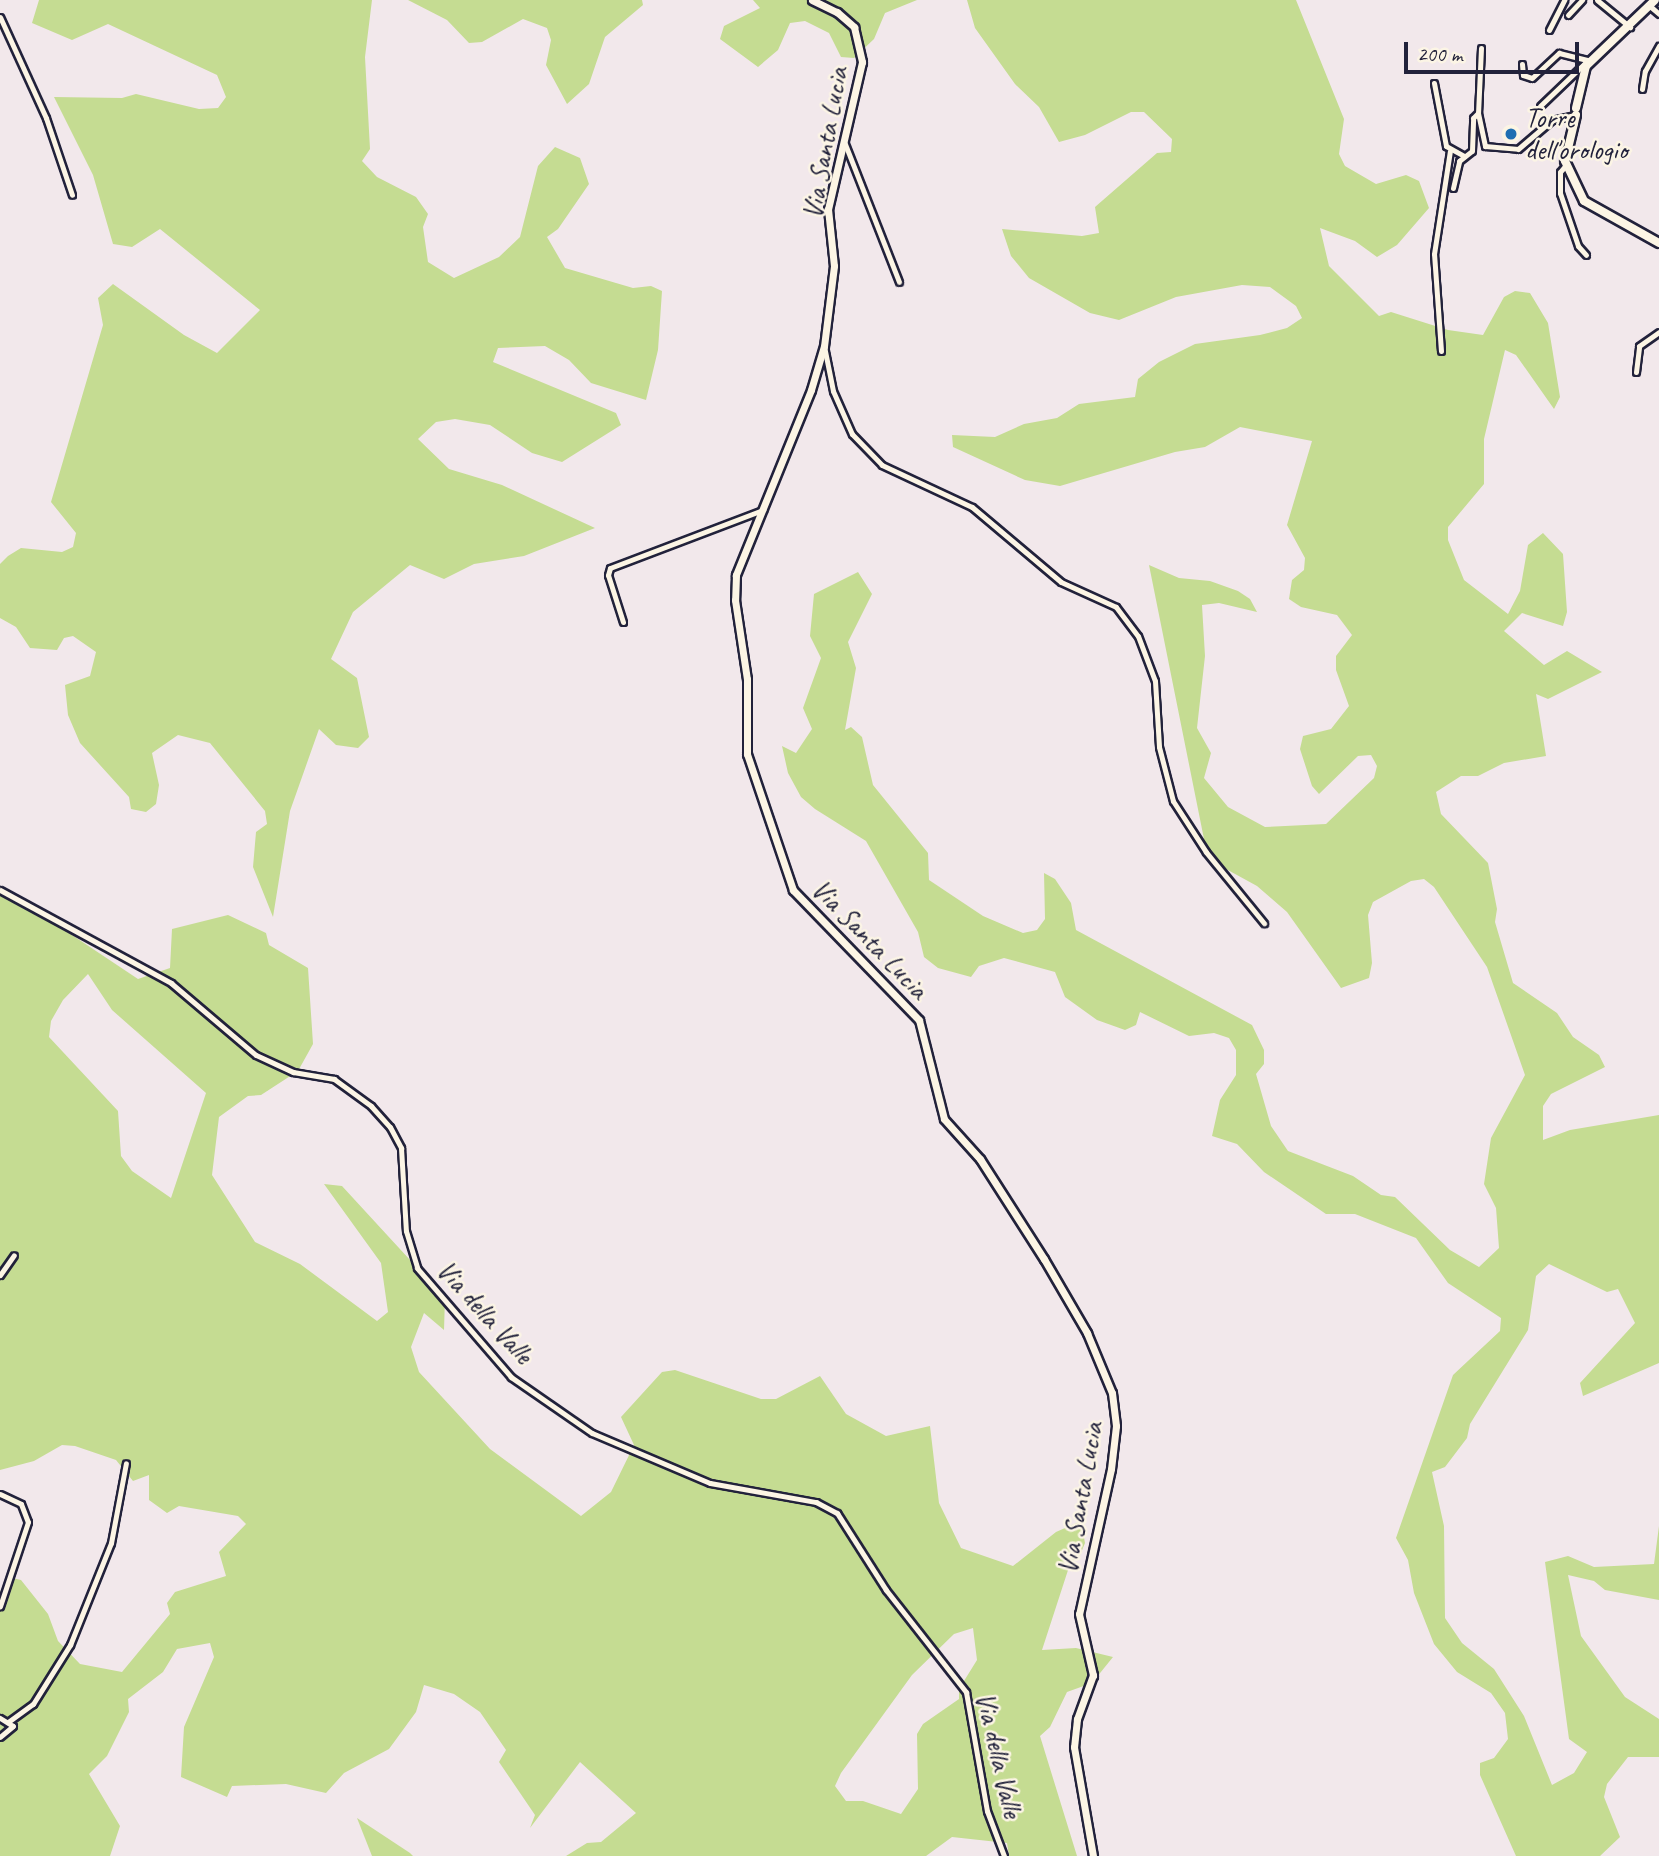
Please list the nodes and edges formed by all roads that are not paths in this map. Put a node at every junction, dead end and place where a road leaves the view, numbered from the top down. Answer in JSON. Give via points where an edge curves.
{"nodes":[{"id":1,"x":812,"y":0,"type":"edge"},
{"id":2,"x":1564,"y":0,"type":"edge"},
{"id":3,"x":1582,"y":0,"type":"edge"},
{"id":4,"x":1597,"y":0,"type":"edge"},
{"id":5,"x":1653,"y":4,"type":"edge"},
{"id":6,"x":1659,"y":14,"type":"edge"},
{"id":7,"x":1568,"y":15,"type":"dead end"},
{"id":8,"x":0,"y":17,"type":"edge"},
{"id":9,"x":1630,"y":27,"type":"junction"},
{"id":10,"x":1549,"y":30,"type":"dead end"},
{"id":11,"x":1659,"y":46,"type":"edge"},
{"id":12,"x":1481,"y":48,"type":"dead end"},
{"id":13,"x":1589,"y":60,"type":"junction"},
{"id":14,"x":1522,"y":64,"type":"dead end"},
{"id":15,"x":1434,"y":83,"type":"dead end"},
{"id":16,"x":1642,"y":89,"type":"dead end"},
{"id":17,"x":1540,"y":106,"type":"dead end"},
{"id":18,"x":1478,"y":113,"type":"junction"},
{"id":19,"x":1576,"y":114,"type":"junction"},
{"id":20,"x":845,"y":144,"type":"junction"},
{"id":21,"x":1450,"y":151,"type":"junction"},
{"id":22,"x":1464,"y":156,"type":"junction"},
{"id":23,"x":1566,"y":165,"type":"junction"},
{"id":24,"x":1453,"y":188,"type":"dead end"},
{"id":25,"x":72,"y":195,"type":"dead end"},
{"id":26,"x":1658,"y":242,"type":"edge"},
{"id":27,"x":1586,"y":255,"type":"dead end"},
{"id":28,"x":900,"y":282,"type":"dead end"},
{"id":29,"x":1659,"y":332,"type":"edge"},
{"id":30,"x":824,"y":346,"type":"junction"},
{"id":31,"x":1441,"y":351,"type":"dead end"},
{"id":32,"x":1636,"y":372,"type":"dead end"},
{"id":33,"x":763,"y":510,"type":"junction"},
{"id":34,"x":623,"y":622,"type":"dead end"},
{"id":35,"x":0,"y":890,"type":"edge"},
{"id":36,"x":1264,"y":923,"type":"dead end"},
{"id":37,"x":15,"y":1255,"type":"dead end"},
{"id":38,"x":0,"y":1275,"type":"edge"},
{"id":39,"x":126,"y":1463,"type":"dead end"},
{"id":40,"x":0,"y":1494,"type":"edge"},
{"id":41,"x":0,"y":1606,"type":"edge"},
{"id":42,"x":0,"y":1718,"type":"edge"},
{"id":43,"x":8,"y":1722,"type":"junction"},
{"id":44,"x":0,"y":1737,"type":"edge"},
{"id":45,"x":1004,"y":1856,"type":"edge"},
{"id":46,"x":1093,"y":1856,"type":"edge"}],
"edges":[{"from":1,"to":20,"type":"street","name":"Via Santa Lucia","via":[[847,19],[861,49]]},
{"from":2,"to":10,"type":"street"},
{"from":3,"to":7,"type":"street"},
{"from":4,"to":9,"type":"street"},
{"from":5,"to":6,"type":"street"},
{"from":5,"to":9,"type":"main road"},
{"from":8,"to":25,"type":"street","via":[[46,118]]},
{"from":9,"to":13,"type":"main road"},
{"from":11,"to":16,"type":"street","via":[[1645,71]]},
{"from":12,"to":18,"type":"street"},
{"from":13,"to":14,"type":"street","via":[[1559,53],[1532,78],[1523,75]]},
{"from":13,"to":17,"type":"street"},
{"from":13,"to":19,"type":"main road"},
{"from":15,"to":21,"type":"street"},
{"from":18,"to":19,"type":"street","via":[[1483,144],[1516,150],[1546,124]]},
{"from":18,"to":22,"type":"street","via":[[1472,121],[1472,151]]},
{"from":19,"to":23,"type":"main road"},
{"from":20,"to":28,"type":"street"},
{"from":20,"to":30,"type":"street","name":"Via Santa Lucia","via":[[828,209],[834,266]]},
{"from":21,"to":22,"type":"street"},
{"from":21,"to":31,"type":"street","via":[[1434,254]]},
{"from":22,"to":24,"type":"street"},
{"from":23,"to":26,"type":"main road","via":[[1584,201]]},
{"from":23,"to":27,"type":"street","via":[[1560,172],[1560,194],[1578,246]]},
{"from":29,"to":32,"type":"street","via":[[1639,346]]},
{"from":30,"to":33,"type":"street","name":"Via Santa Lucia"},
{"from":30,"to":36,"type":"street","via":[[833,391],[852,434],[881,465],[972,507],[1061,582],[1116,607],[1138,636],[1155,681],[1159,747],[1174,801],[1206,852]]},
{"from":33,"to":34,"type":"street","via":[[611,567],[607,573]]},
{"from":33,"to":46,"type":"street","name":"Via Santa Lucia","via":[[738,566],[734,600],[747,679],[747,758],[787,879],[805,905],[919,1020],[944,1119],[980,1158],[1044,1259],[1087,1333],[1114,1399],[1111,1469],[1079,1614],[1093,1670],[1076,1723],[1074,1747]]},
{"from":35,"to":45,"type":"street","name":"Via della Valle","via":[[176,986],[256,1055],[293,1072],[334,1079],[371,1106],[401,1148],[405,1221],[418,1268],[511,1377],[592,1433],[716,1485],[816,1502],[837,1513],[891,1596],[966,1692],[987,1811]]},
{"from":37,"to":38,"type":"street"},
{"from":39,"to":43,"type":"street","via":[[111,1543],[70,1645],[33,1704]]},
{"from":40,"to":41,"type":"street","via":[[21,1504],[28,1522]]},
{"from":42,"to":43,"type":"street"},
{"from":43,"to":44,"type":"street","via":[[12,1730]]}]}
